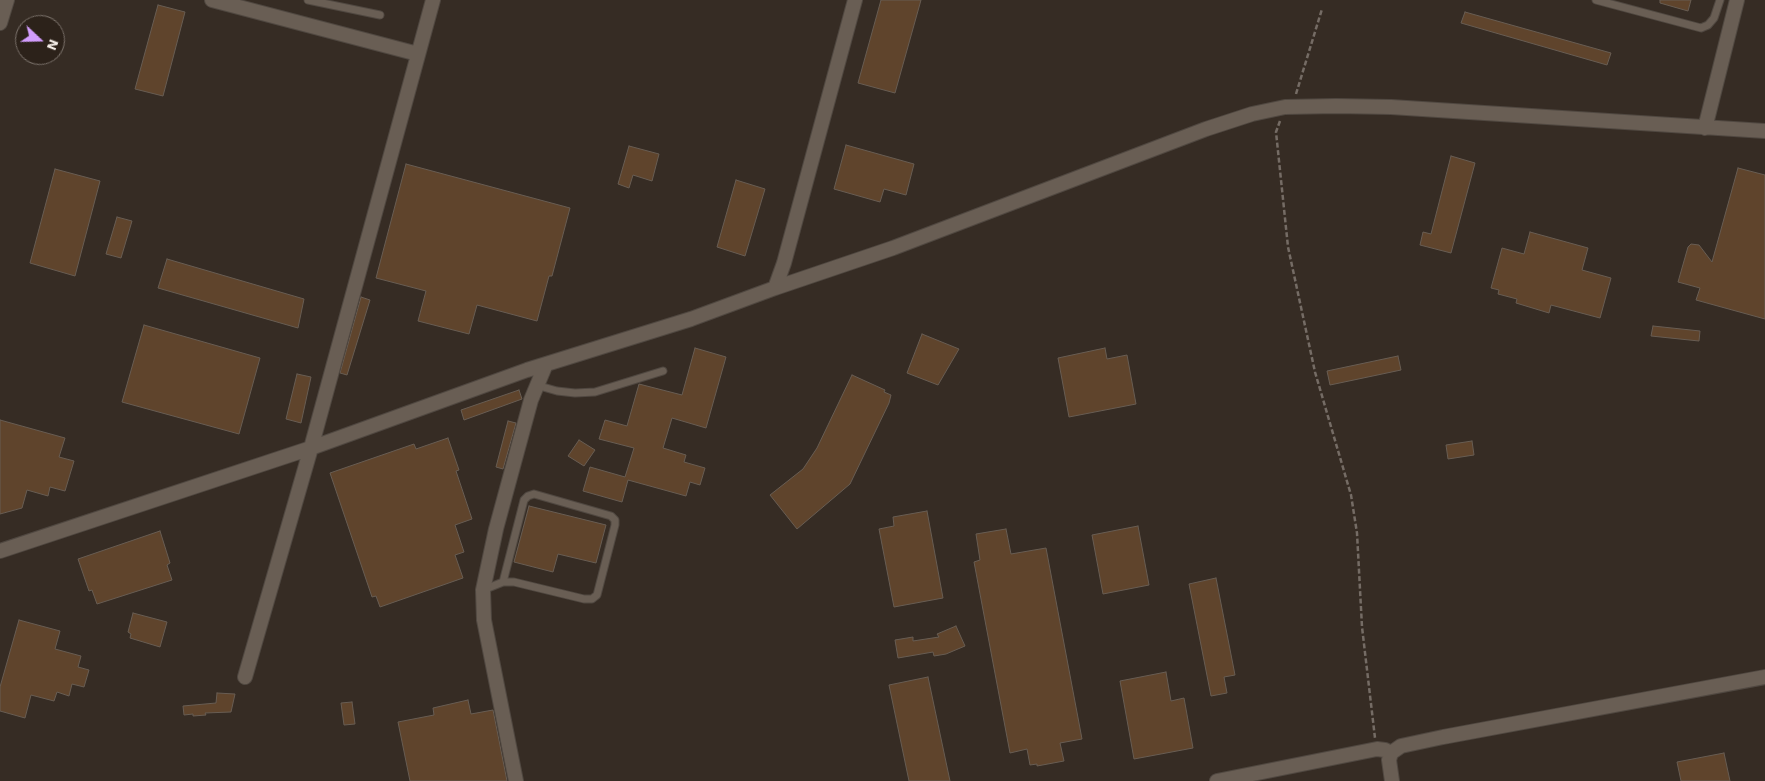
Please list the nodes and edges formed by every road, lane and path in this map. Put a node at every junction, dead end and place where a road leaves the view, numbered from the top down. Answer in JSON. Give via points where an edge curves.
{"nodes":[{"id":1,"x":7,"y":0,"type":"edge"},
{"id":2,"x":308,"y":0,"type":"edge"},
{"id":3,"x":433,"y":0,"type":"edge"},
{"id":4,"x":855,"y":0,"type":"edge"},
{"id":5,"x":1596,"y":0,"type":"edge"},
{"id":6,"x":1720,"y":0,"type":"edge"},
{"id":7,"x":222,"y":1,"type":"edge"},
{"id":8,"x":1735,"y":1,"type":"edge"},
{"id":9,"x":1322,"y":9,"type":"dead end"},
{"id":10,"x":380,"y":15,"type":"dead end"},
{"id":11,"x":0,"y":23,"type":"edge"},
{"id":12,"x":418,"y":54,"type":"junction"},
{"id":13,"x":1286,"y":107,"type":"junction"},
{"id":14,"x":1705,"y":128,"type":"junction"},
{"id":15,"x":1765,"y":131,"type":"edge"},
{"id":16,"x":775,"y":288,"type":"junction"},
{"id":17,"x":546,"y":364,"type":"junction"},
{"id":18,"x":663,"y":370,"type":"dead end"},
{"id":19,"x":536,"y":385,"type":"junction"},
{"id":20,"x":311,"y":448,"type":"junction"},
{"id":21,"x":0,"y":551,"type":"edge"},
{"id":22,"x":503,"y":582,"type":"junction"},
{"id":23,"x":483,"y":590,"type":"junction"},
{"id":24,"x":245,"y":677,"type":"dead end"},
{"id":25,"x":1765,"y":678,"type":"edge"},
{"id":26,"x":1377,"y":749,"type":"junction"},
{"id":27,"x":1391,"y":753,"type":"junction"},
{"id":28,"x":516,"y":781,"type":"edge"},
{"id":29,"x":1217,"y":781,"type":"edge"},
{"id":30,"x":1392,"y":781,"type":"edge"}],
"edges":[{"from":1,"to":11,"type":"street"},
{"from":2,"to":10,"type":"lane"},
{"from":3,"to":12,"type":"street"},
{"from":4,"to":16,"type":"street"},
{"from":5,"to":6,"type":"lane","via":[[1701,28],[1714,18]]},
{"from":7,"to":12,"type":"street"},
{"from":8,"to":14,"type":"street"},
{"from":9,"to":13,"type":"path","via":[[1294,100]]},
{"from":12,"to":20,"type":"street"},
{"from":13,"to":14,"type":"street","via":[[1391,107]]},
{"from":13,"to":16,"type":"street","via":[[1206,129],[893,248]]},
{"from":13,"to":26,"type":"path","via":[[1276,132],[1288,247],[1315,372],[1351,495]]},
{"from":14,"to":15,"type":"street"},
{"from":16,"to":17,"type":"street","via":[[691,319]]},
{"from":17,"to":19,"type":"street"},
{"from":17,"to":20,"type":"street"},
{"from":18,"to":19,"type":"lane","via":[[594,392],[558,392]]},
{"from":19,"to":23,"type":"street","via":[[496,529]]},
{"from":20,"to":21,"type":"street"},
{"from":20,"to":24,"type":"street"},
{"from":22,"to":22,"type":"lane","via":[[524,500],[528,496],[534,494],[611,516],[615,520],[597,595],[592,599]]},
{"from":22,"to":23,"type":"lane"},
{"from":23,"to":28,"type":"street","via":[[484,620]]},
{"from":25,"to":27,"type":"street","via":[[1443,737],[1402,746]]},
{"from":26,"to":27,"type":"street"},
{"from":26,"to":29,"type":"street"},
{"from":27,"to":30,"type":"street"}]}
